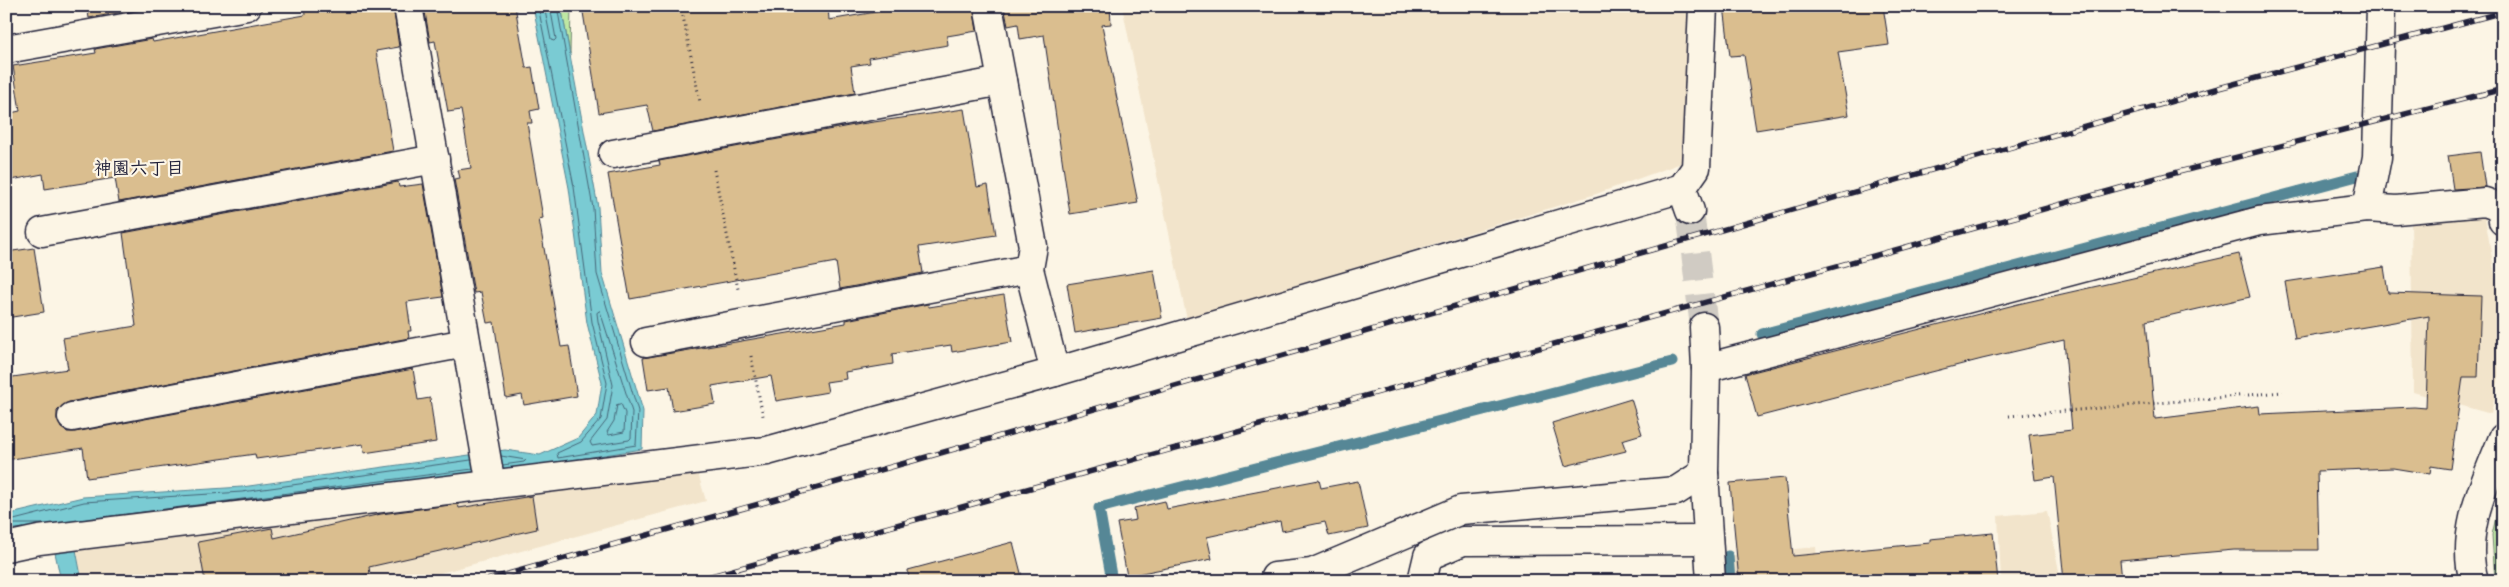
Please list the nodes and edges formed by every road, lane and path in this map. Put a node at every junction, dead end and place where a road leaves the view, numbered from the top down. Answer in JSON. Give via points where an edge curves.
{"nodes":[{"id":1,"x":247,"y":6,"type":"edge"},
{"id":2,"x":408,"y":6,"type":"edge"},
{"id":3,"x":680,"y":6,"type":"edge"},
{"id":4,"x":988,"y":6,"type":"edge"},
{"id":5,"x":1703,"y":6,"type":"edge"},
{"id":6,"x":2381,"y":6,"type":"edge"},
{"id":7,"x":12,"y":48,"type":"dead end"},
{"id":8,"x":1002,"y":81,"type":"junction"},
{"id":9,"x":707,"y":136,"type":"junction"},
{"id":10,"x":613,"y":154,"type":"dead end"},
{"id":11,"x":435,"y":159,"type":"junction"},
{"id":12,"x":2366,"y":208,"type":"junction"},
{"id":13,"x":2503,"y":221,"type":"edge"},
{"id":14,"x":42,"y":232,"type":"dead end"},
{"id":15,"x":1029,"y":269,"type":"junction"},
{"id":16,"x":745,"y":324,"type":"junction"},
{"id":17,"x":1704,"y":327,"type":"tunnel mouth"},
{"id":18,"x":646,"y":342,"type":"dead end"},
{"id":19,"x":466,"y":343,"type":"junction"},
{"id":20,"x":1706,"y":368,"type":"junction"},
{"id":21,"x":1054,"y":372,"type":"junction"},
{"id":22,"x":2283,"y":392,"type":"dead end"},
{"id":23,"x":2009,"y":416,"type":"dead end"},
{"id":24,"x":72,"y":417,"type":"dead end"},
{"id":25,"x":2503,"y":438,"type":"edge"},
{"id":26,"x":767,"y":451,"type":"junction"},
{"id":27,"x":1704,"y":473,"type":"junction"},
{"id":28,"x":491,"y":485,"type":"junction"},
{"id":29,"x":1708,"y":540,"type":"junction"},
{"id":30,"x":6,"y":547,"type":"edge"},
{"id":31,"x":1275,"y":576,"type":"dead end"},
{"id":32,"x":1422,"y":581,"type":"edge"},
{"id":33,"x":1711,"y":581,"type":"edge"},
{"id":34,"x":2474,"y":581,"type":"edge"}],
"edges":[{"from":1,"to":7,"type":"street"},
{"from":2,"to":11,"type":"street"},
{"from":3,"to":9,"type":"path"},
{"from":4,"to":8,"type":"street"},
{"from":5,"to":21,"type":"street","via":[[1696,168],[1686,200]]},
{"from":6,"to":12,"type":"street","via":[[2377,157]]},
{"from":8,"to":9,"type":"street"},
{"from":8,"to":15,"type":"street","via":[[1033,246]]},
{"from":9,"to":10,"type":"street"},
{"from":9,"to":16,"type":"path"},
{"from":11,"to":14,"type":"street"},
{"from":11,"to":19,"type":"street"},
{"from":12,"to":13,"type":"street","via":[[2396,210],[2485,202],[2501,208]]},
{"from":12,"to":20,"type":"street","via":[[2259,222]]},
{"from":15,"to":16,"type":"street"},
{"from":15,"to":21,"type":"street"},
{"from":16,"to":18,"type":"street"},
{"from":16,"to":26,"type":"path","via":[[767,434]]},
{"from":17,"to":20,"type":"street"},
{"from":19,"to":24,"type":"street"},
{"from":19,"to":28,"type":"street"},
{"from":20,"to":27,"type":"street"},
{"from":21,"to":26,"type":"street"},
{"from":22,"to":23,"type":"path"},
{"from":25,"to":34,"type":"street","via":[[2473,513],[2470,568]]},
{"from":26,"to":28,"type":"street"},
{"from":27,"to":29,"type":"street"},
{"from":27,"to":31,"type":"street","via":[[1676,491],[1461,510],[1312,573]]},
{"from":28,"to":30,"type":"street","via":[[39,540]]},
{"from":29,"to":32,"type":"street","via":[[1463,541],[1428,556]]},
{"from":29,"to":33,"type":"street"}]}
